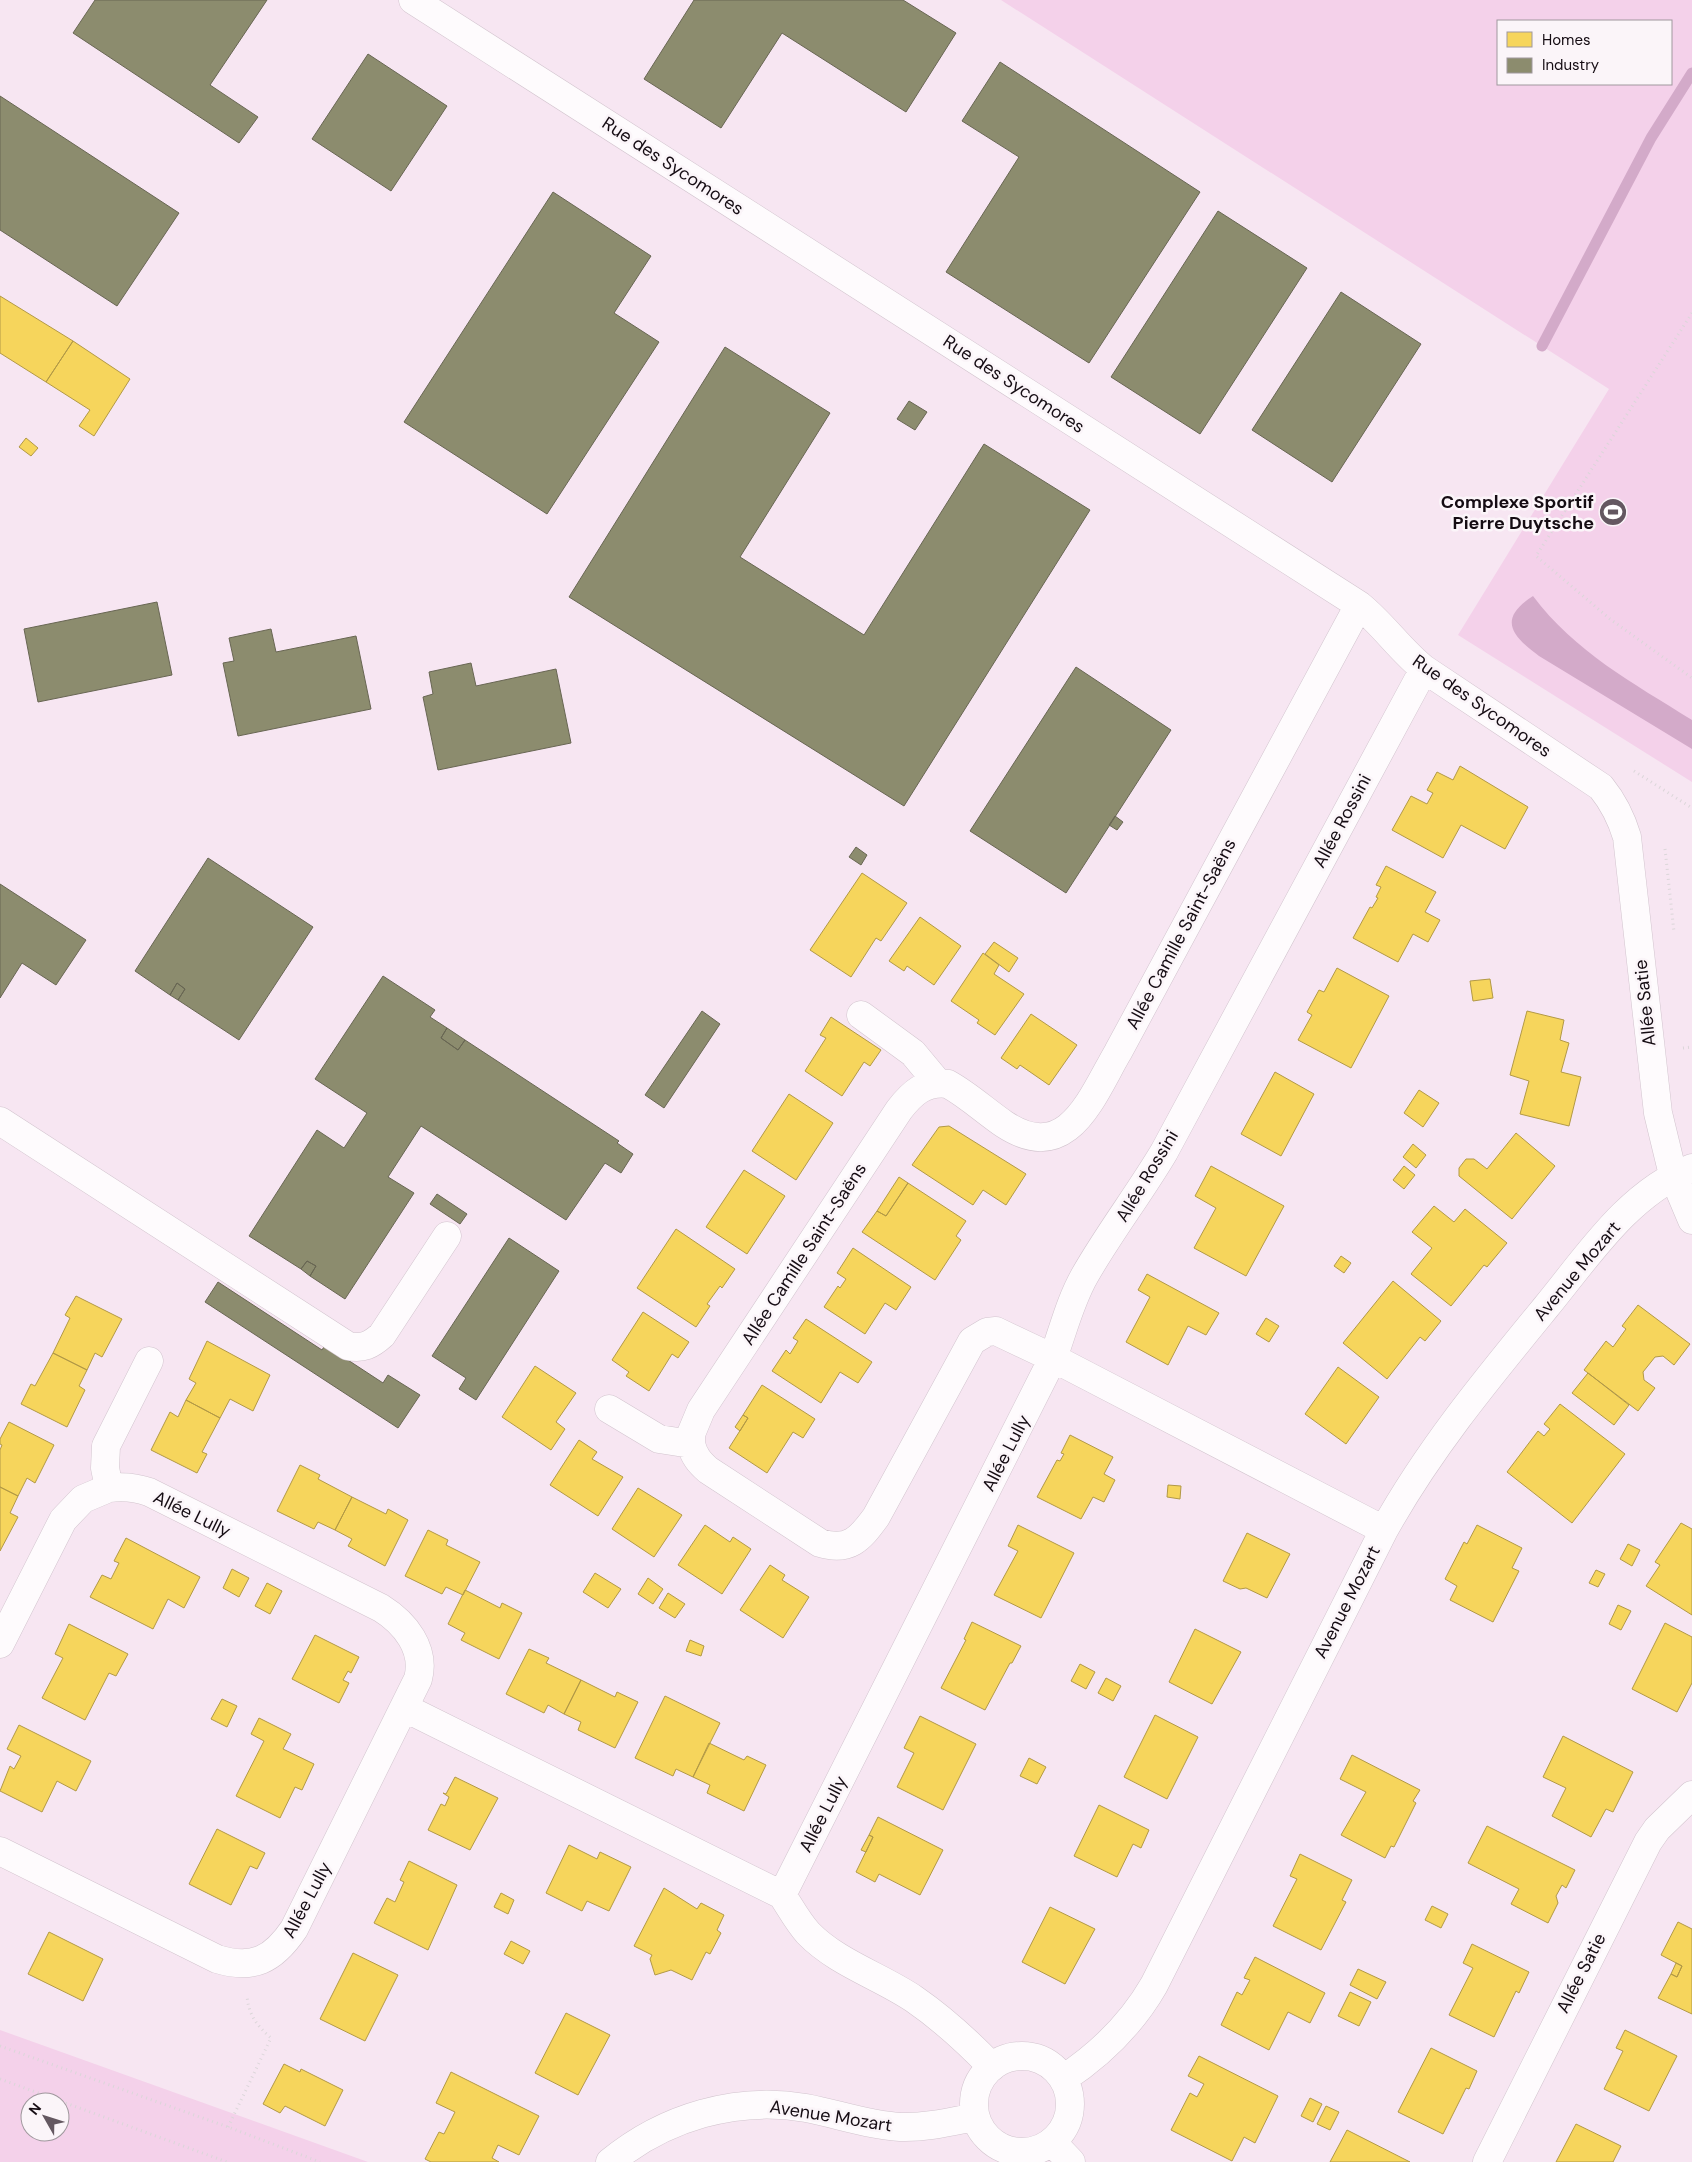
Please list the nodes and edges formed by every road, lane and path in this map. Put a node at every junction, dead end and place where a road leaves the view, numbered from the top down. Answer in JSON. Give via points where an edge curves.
{"nodes":[{"id":1,"x":413,"y":0,"type":"edge"},
{"id":2,"x":1692,"y":313,"type":"edge"},
{"id":3,"x":1358,"y":605,"type":"junction"},
{"id":4,"x":1424,"y":669,"type":"junction"},
{"id":5,"x":1692,"y":678,"type":"edge"},
{"id":6,"x":1634,"y":771,"type":"dead end"},
{"id":7,"x":1601,"y":787,"type":"joint"},
{"id":8,"x":1692,"y":808,"type":"edge"},
{"id":9,"x":861,"y":1015,"type":"dead end"},
{"id":10,"x":938,"y":1083,"type":"junction"},
{"id":11,"x":0,"y":1121,"type":"edge"},
{"id":12,"x":1683,"y":1172,"type":"edge"},
{"id":13,"x":1692,"y":1220,"type":"edge"},
{"id":14,"x":447,"y":1236,"type":"dead end"},
{"id":15,"x":1053,"y":1358,"type":"junction"},
{"id":16,"x":149,"y":1361,"type":"dead end"},
{"id":17,"x":610,"y":1409,"type":"dead end"},
{"id":18,"x":691,"y":1444,"type":"junction"},
{"id":19,"x":109,"y":1488,"type":"junction"},
{"id":20,"x":1384,"y":1530,"type":"junction"},
{"id":21,"x":0,"y":1644,"type":"edge"},
{"id":22,"x":406,"y":1708,"type":"junction"},
{"id":23,"x":1692,"y":1795,"type":"edge"},
{"id":24,"x":0,"y":1851,"type":"edge"},
{"id":25,"x":782,"y":1895,"type":"junction"},
{"id":26,"x":246,"y":1964,"type":"junction"},
{"id":27,"x":0,"y":2046,"type":"edge"},
{"id":28,"x":992,"y":2067,"type":"junction"},
{"id":29,"x":0,"y":2079,"type":"edge"},
{"id":30,"x":1063,"y":2079,"type":"junction"},
{"id":31,"x":975,"y":2117,"type":"junction"},
{"id":32,"x":228,"y":2126,"type":"junction"},
{"id":33,"x":1052,"y":2142,"type":"junction"},
{"id":34,"x":227,"y":2162,"type":"edge"},
{"id":35,"x":320,"y":2162,"type":"edge"},
{"id":36,"x":610,"y":2162,"type":"edge"},
{"id":37,"x":1071,"y":2162,"type":"edge"},
{"id":38,"x":1486,"y":2162,"type":"edge"}],
"edges":[{"from":1,"to":3,"type":"street","name":"Rue des Sycomores"},
{"from":2,"to":5,"type":"path","via":[[1536,556],[1610,619]]},
{"from":3,"to":4,"type":"street","name":"Rue des Sycomores"},
{"from":3,"to":10,"type":"street","name":"Allée Camille Saint-Saëns","via":[[1118,1052],[1078,1118],[1058,1134],[1048,1138],[1034,1137],[1004,1124],[948,1084]]},
{"from":4,"to":7,"type":"street","name":"Rue des Sycomores"},
{"from":4,"to":15,"type":"street","name":"Allée Rossini","via":[[1164,1152],[1084,1276]]},
{"from":6,"to":8,"type":"path"},
{"from":7,"to":12,"type":"street","name":"Allée Satie","via":[[1620,816],[1627,837],[1658,1113],[1662,1135]]},
{"from":9,"to":10,"type":"street","name":"Allée Camille Saint-Saëns","via":[[913,1053]]},
{"from":10,"to":18,"type":"street","name":"Allée Camille Saint-Saëns","via":[[918,1089],[899,1110],[701,1410],[693,1428]]},
{"from":11,"to":14,"type":"street","via":[[348,1346],[367,1346],[382,1335]]},
{"from":12,"to":13,"type":"street","name":"Allée Satie"},
{"from":12,"to":20,"type":"street","name":"Avenue Mozart","via":[[1638,1202],[1608,1232],[1440,1441]]},
{"from":15,"to":18,"type":"street","via":[[996,1331],[987,1332],[972,1341],[876,1517],[857,1540],[846,1546],[820,1543],[708,1470],[698,1461]]},
{"from":15,"to":20,"type":"street"},
{"from":15,"to":25,"type":"street","name":"Allée Lully"},
{"from":16,"to":19,"type":"street","via":[[106,1446],[105,1468]]},
{"from":17,"to":18,"type":"street","via":[[647,1434]]},
{"from":19,"to":21,"type":"street","name":"Allée Lully","via":[[83,1499],[63,1520]]},
{"from":19,"to":22,"type":"street","name":"Allée Lully","via":[[122,1486],[149,1492],[393,1616],[410,1636],[420,1660],[418,1679]]},
{"from":20,"to":30,"type":"street","name":"Avenue Mozart","via":[[1154,1985],[1134,2017],[1107,2047]]},
{"from":22,"to":25,"type":"street"},
{"from":22,"to":26,"type":"street","name":"Allée Lully","via":[[294,1929],[272,1954]]},
{"from":23,"to":38,"type":"street","name":"Allée Satie","via":[[1648,1842]]},
{"from":24,"to":26,"type":"street","name":"Allée Lully","via":[[217,1959]]},
{"from":25,"to":28,"type":"street","via":[[806,1932],[820,1944],[932,2012]]},
{"from":26,"to":32,"type":"path","via":[[248,2005],[252,2018],[271,2038]]},
{"from":27,"to":32,"type":"path"},
{"from":28,"to":30,"type":"street","via":[[1014,2056],[1031,2057],[1046,2062]]},
{"from":28,"to":31,"type":"street","via":[[977,2086]]},
{"from":29,"to":34,"type":"path"},
{"from":30,"to":33,"type":"street","via":[[1070,2096],[1069,2113],[1063,2129]]},
{"from":31,"to":33,"type":"street","via":[[983,2133],[1003,2149],[1029,2152]]},
{"from":31,"to":36,"type":"street","name":"Avenue Mozart","via":[[920,2127],[900,2127],[791,2106],[753,2105],[685,2118],[643,2138]]},
{"from":32,"to":35,"type":"path"},
{"from":33,"to":37,"type":"street"}]}
